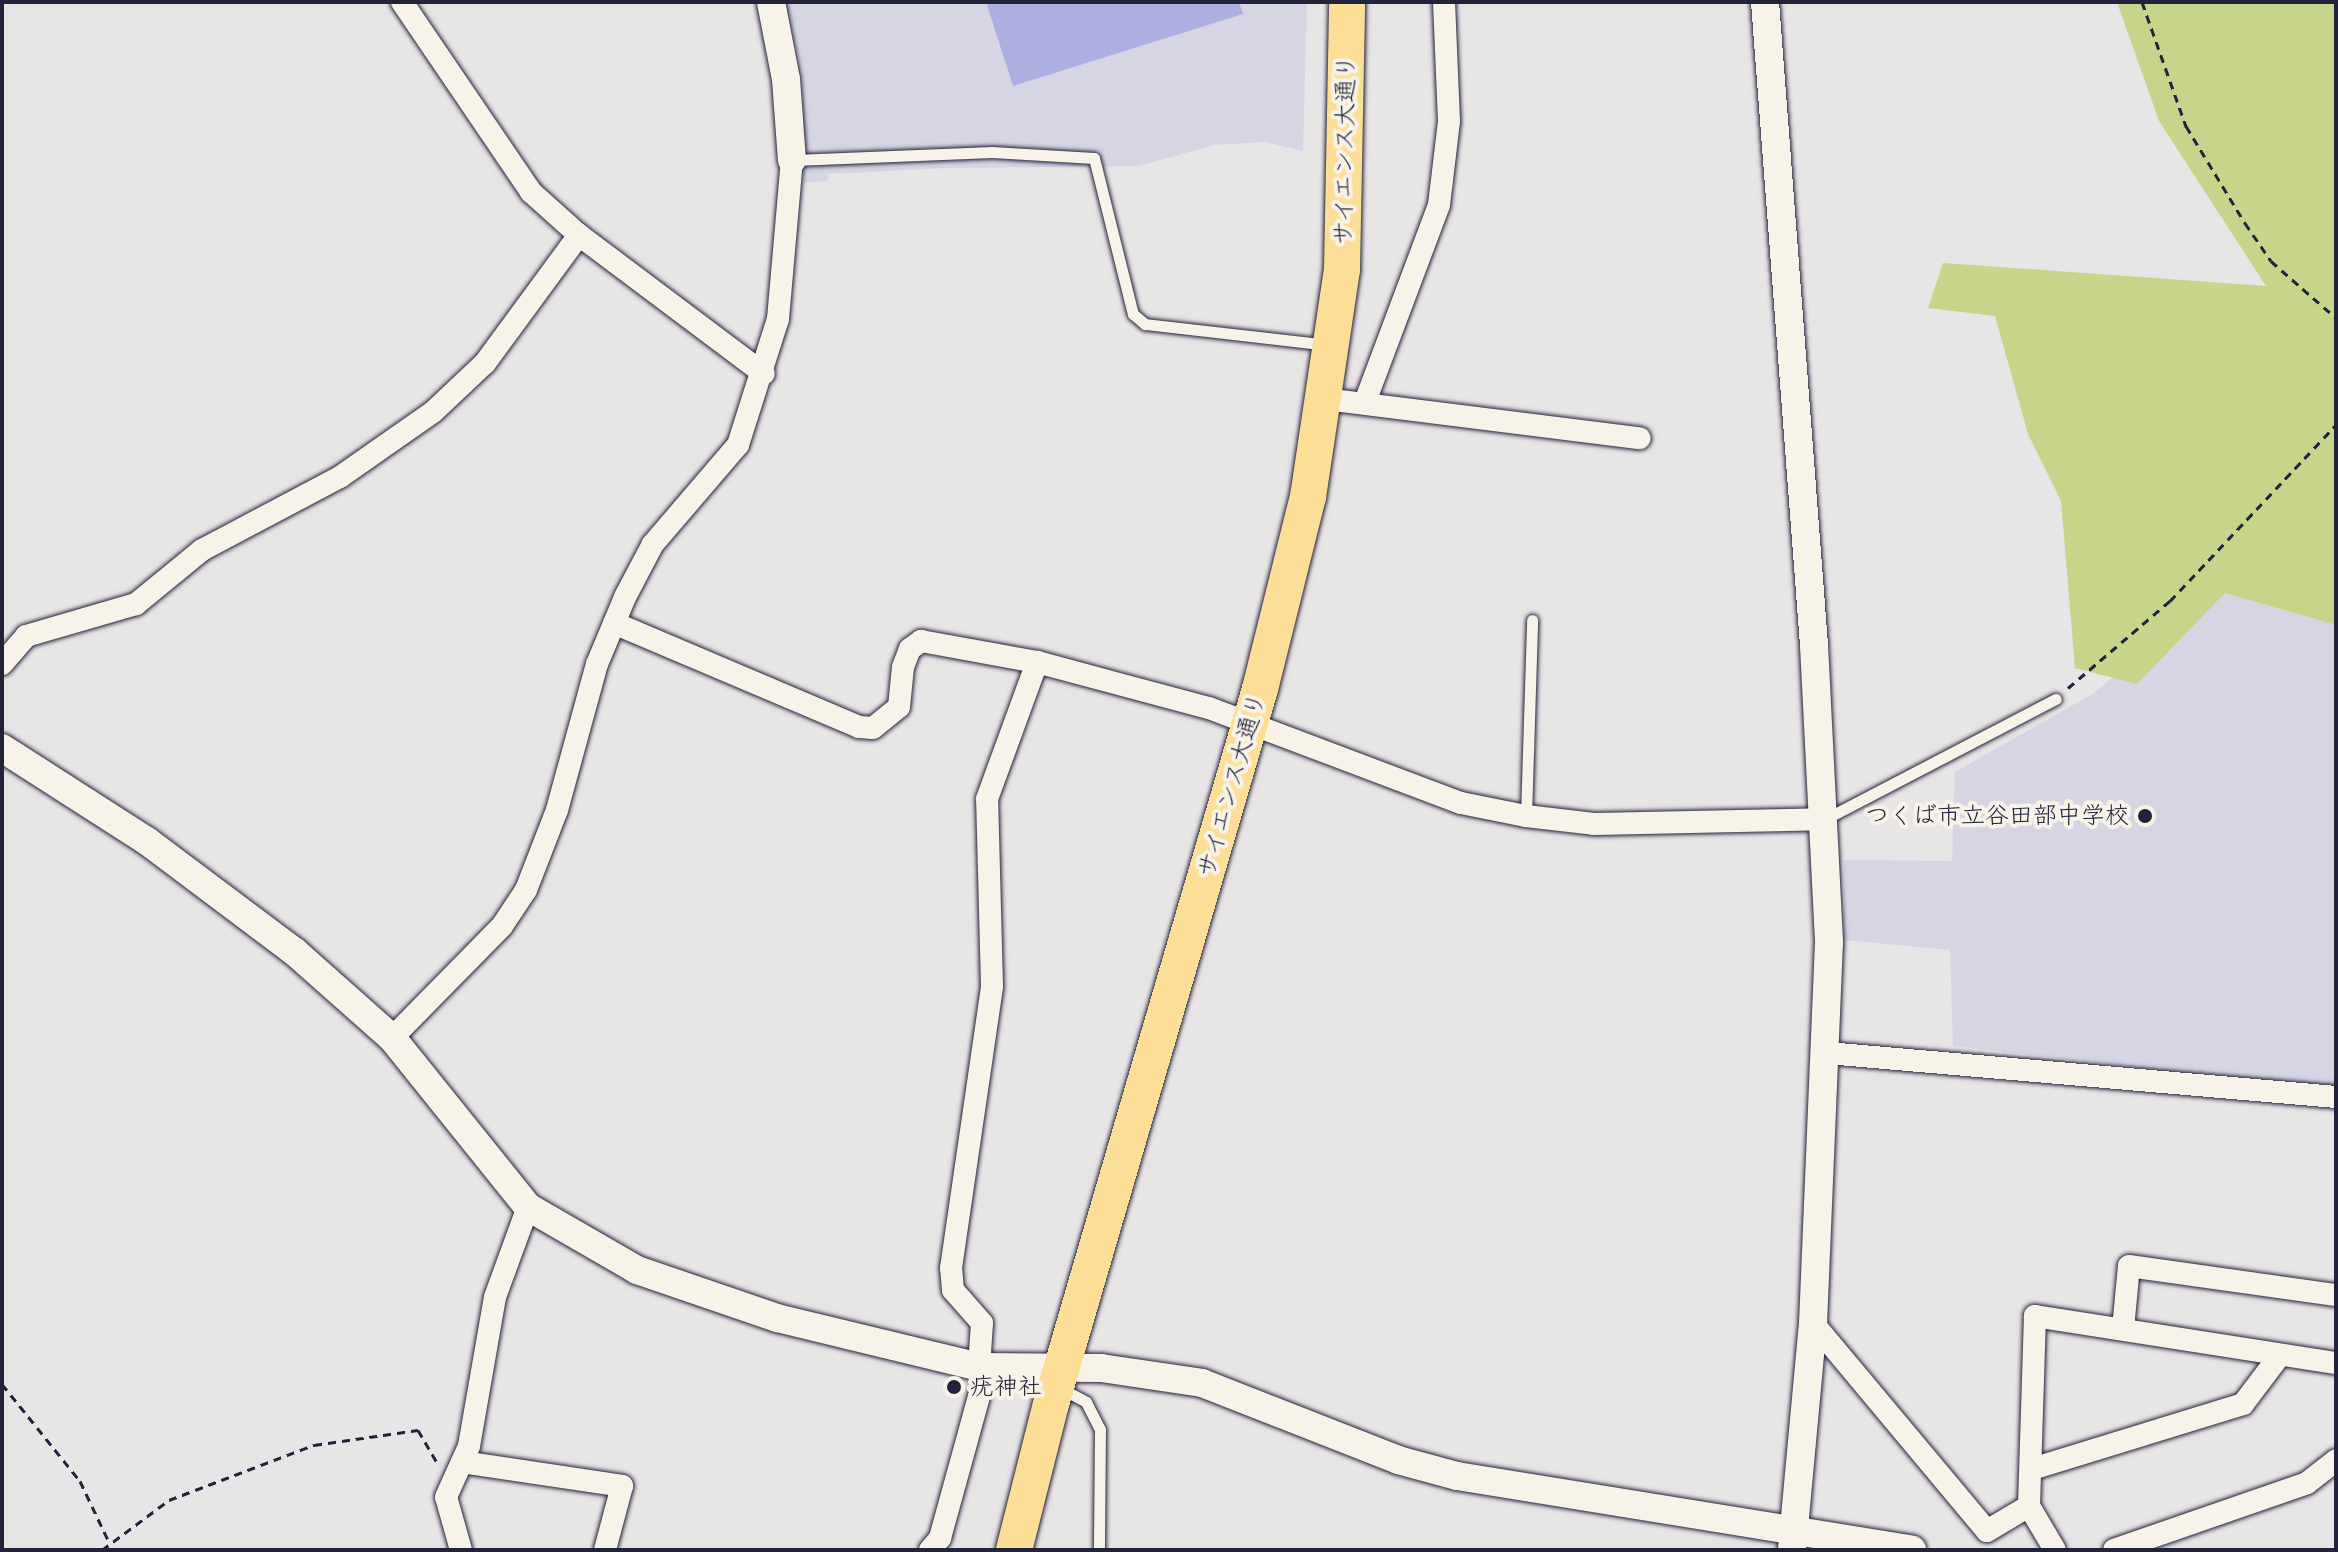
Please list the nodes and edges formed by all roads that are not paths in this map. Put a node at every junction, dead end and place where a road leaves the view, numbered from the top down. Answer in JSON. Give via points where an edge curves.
{"nodes":[{"id":1,"x":402,"y":2,"type":"edge"},
{"id":2,"x":771,"y":2,"type":"edge"},
{"id":3,"x":1347,"y":2,"type":"edge"},
{"id":4,"x":1444,"y":2,"type":"edge"},
{"id":5,"x":1765,"y":2,"type":"edge"},
{"id":6,"x":792,"y":160,"type":"junction"},
{"id":7,"x":579,"y":235,"type":"junction"},
{"id":8,"x":1332,"y":346,"type":"junction"},
{"id":9,"x":764,"y":374,"type":"junction"},
{"id":10,"x":1325,"y":399,"type":"junction"},
{"id":11,"x":1365,"y":402,"type":"junction"},
{"id":12,"x":1640,"y":438,"type":"dead end"},
{"id":13,"x":1532,"y":620,"type":"dead end"},
{"id":14,"x":614,"y":623,"type":"junction"},
{"id":15,"x":1037,"y":662,"type":"junction"},
{"id":16,"x":2,"y":664,"type":"edge"},
{"id":17,"x":2056,"y":699,"type":"road end"},
{"id":18,"x":1250,"y":722,"type":"junction"},
{"id":19,"x":2,"y":748,"type":"edge"},
{"id":20,"x":1526,"y":816,"type":"junction"},
{"id":21,"x":1824,"y":819,"type":"junction"},
{"id":22,"x":392,"y":1038,"type":"junction"},
{"id":23,"x":1827,"y":1053,"type":"junction"},
{"id":24,"x":2336,"y":1097,"type":"edge"},
{"id":25,"x":528,"y":1207,"type":"junction"},
{"id":26,"x":2336,"y":1295,"type":"edge"},
{"id":27,"x":1813,"y":1323,"type":"junction"},
{"id":28,"x":2123,"y":1329,"type":"junction"},
{"id":29,"x":2280,"y":1355,"type":"junction"},
{"id":30,"x":2336,"y":1363,"type":"edge"},
{"id":31,"x":983,"y":1367,"type":"junction"},
{"id":32,"x":1059,"y":1376,"type":"junction"},
{"id":33,"x":2336,"y":1460,"type":"edge"},
{"id":34,"x":462,"y":1462,"type":"junction"},
{"id":35,"x":2032,"y":1469,"type":"junction"},
{"id":36,"x":2029,"y":1506,"type":"junction"},
{"id":37,"x":1793,"y":1539,"type":"edge"},
{"id":38,"x":461,"y":1550,"type":"edge"},
{"id":39,"x":605,"y":1550,"type":"edge"},
{"id":40,"x":930,"y":1550,"type":"edge"},
{"id":41,"x":1014,"y":1550,"type":"edge"},
{"id":42,"x":1099,"y":1550,"type":"edge"},
{"id":43,"x":1912,"y":1550,"type":"edge"},
{"id":44,"x":2055,"y":1550,"type":"edge"},
{"id":45,"x":2114,"y":1550,"type":"edge"}],
"edges":[{"from":1,"to":7,"type":"street","via":[[531,192]]},
{"from":2,"to":6,"type":"street","via":[[786,79]]},
{"from":3,"to":8,"type":"main road","name":"サイエンス大通り","via":[[1347,160]]},
{"from":4,"to":11,"type":"street","via":[[1449,121],[1439,205]]},
{"from":5,"to":21,"type":"street"},
{"from":6,"to":8,"type":"lane","via":[[992,152],[1094,158],[1133,314],[1145,324]]},
{"from":6,"to":9,"type":"street","via":[[778,319]]},
{"from":7,"to":9,"type":"street"},
{"from":7,"to":16,"type":"street","via":[[485,363],[433,412],[340,477],[202,550],[136,604],[26,636]]},
{"from":8,"to":10,"type":"main road","name":"サイエンス大通り"},
{"from":9,"to":14,"type":"street","via":[[738,445],[653,544]]},
{"from":10,"to":11,"type":"street"},
{"from":10,"to":18,"type":"main road","name":"サイエンス大通り","via":[[1298,545]]},
{"from":11,"to":12,"type":"street"},
{"from":13,"to":20,"type":"lane"},
{"from":14,"to":15,"type":"street","via":[[859,727],[873,728],[899,707],[903,667],[910,649],[921,641]]},
{"from":14,"to":22,"type":"street","via":[[597,664],[557,810],[526,890],[502,926]]},
{"from":15,"to":18,"type":"street"},
{"from":15,"to":31,"type":"street","via":[[987,799],[992,986],[951,1268],[953,1290],[982,1323]]},
{"from":17,"to":21,"type":"lane"},
{"from":18,"to":20,"type":"street","via":[[1461,803]]},
{"from":18,"to":32,"type":"main road","name":"サイエンス大通り"},
{"from":19,"to":22,"type":"street","via":[[159,850],[295,952]]},
{"from":20,"to":21,"type":"street","via":[[1594,824]]},
{"from":21,"to":23,"type":"street"},
{"from":22,"to":25,"type":"street"},
{"from":23,"to":24,"type":"street"},
{"from":23,"to":27,"type":"street"},
{"from":25,"to":31,"type":"street","via":[[637,1270],[777,1318]]},
{"from":25,"to":34,"type":"street","via":[[495,1297]]},
{"from":26,"to":28,"type":"street","via":[[2129,1266]]},
{"from":27,"to":36,"type":"street","via":[[1987,1531]]},
{"from":27,"to":37,"type":"street"},
{"from":28,"to":29,"type":"street","via":[[2263,1348]]},
{"from":28,"to":35,"type":"street","via":[[2035,1316]]},
{"from":29,"to":30,"type":"street"},
{"from":29,"to":35,"type":"street","via":[[2243,1404]]},
{"from":31,"to":32,"type":"street"},
{"from":31,"to":40,"type":"street","via":[[945,1524]]},
{"from":32,"to":37,"type":"street","via":[[1202,1383],[1398,1460],[1457,1476]]},
{"from":32,"to":41,"type":"main road","name":"サイエンス大通り"},
{"from":32,"to":42,"type":"lane","via":[[1086,1402],[1100,1429]]},
{"from":33,"to":45,"type":"street","via":[[2307,1483]]},
{"from":34,"to":38,"type":"street","via":[[446,1497]]},
{"from":34,"to":39,"type":"street","via":[[622,1486]]},
{"from":35,"to":36,"type":"street"},
{"from":36,"to":44,"type":"street"},
{"from":37,"to":43,"type":"street"}]}
